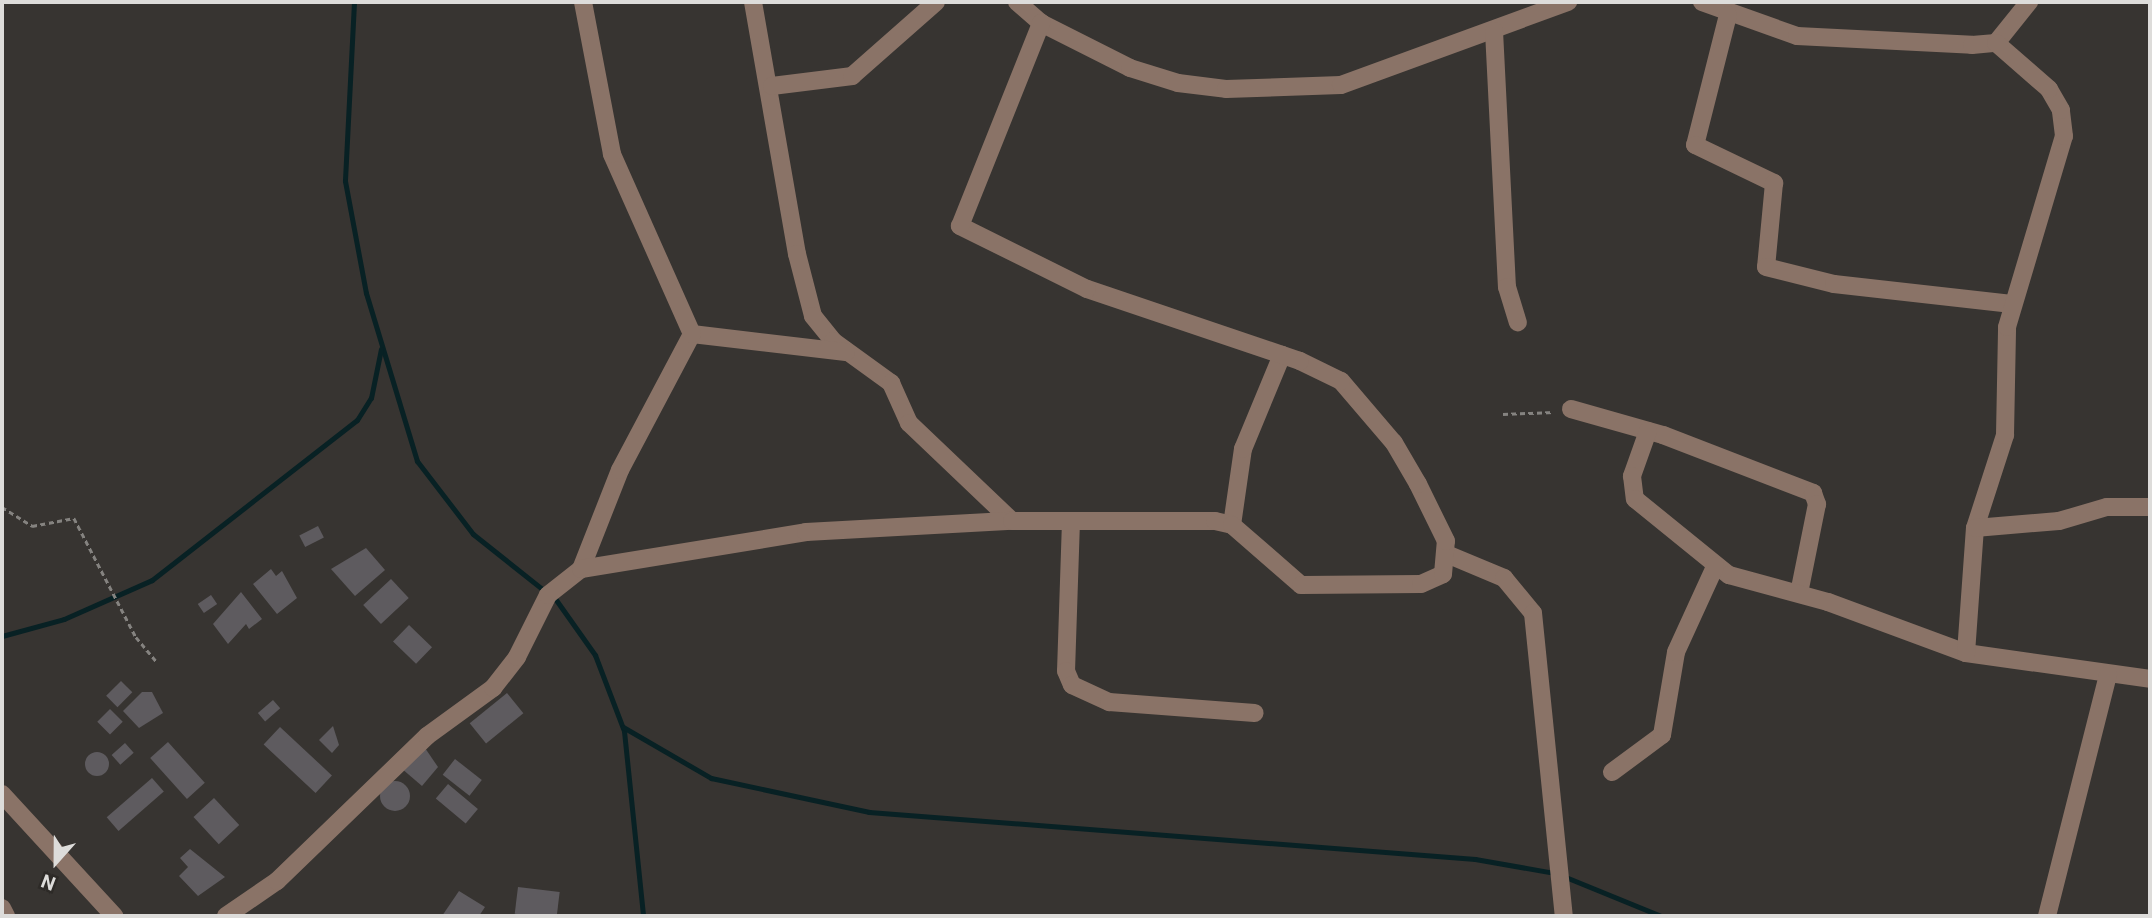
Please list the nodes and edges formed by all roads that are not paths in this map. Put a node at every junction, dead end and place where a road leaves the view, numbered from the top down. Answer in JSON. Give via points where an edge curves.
{"nodes":[{"id":1,"x":583,"y":2,"type":"edge"},
{"id":2,"x":753,"y":2,"type":"edge"},
{"id":3,"x":936,"y":2,"type":"edge"},
{"id":4,"x":1017,"y":2,"type":"edge"},
{"id":5,"x":1568,"y":2,"type":"edge"},
{"id":6,"x":1702,"y":2,"type":"edge"},
{"id":7,"x":2029,"y":2,"type":"edge"},
{"id":8,"x":1728,"y":15,"type":"junction"},
{"id":9,"x":1041,"y":23,"type":"junction"},
{"id":10,"x":1494,"y":31,"type":"junction"},
{"id":11,"x":1996,"y":43,"type":"junction"},
{"id":12,"x":772,"y":86,"type":"junction"},
{"id":13,"x":2012,"y":304,"type":"junction"},
{"id":14,"x":1518,"y":322,"type":"dead end"},
{"id":15,"x":692,"y":334,"type":"junction"},
{"id":16,"x":849,"y":352,"type":"junction"},
{"id":17,"x":1282,"y":355,"type":"junction"},
{"id":18,"x":1571,"y":409,"type":"road end"},
{"id":19,"x":1648,"y":430,"type":"junction"},
{"id":20,"x":2150,"y":507,"type":"edge"},
{"id":21,"x":1071,"y":521,"type":"junction"},
{"id":22,"x":1012,"y":522,"type":"junction"},
{"id":23,"x":1232,"y":525,"type":"junction"},
{"id":24,"x":1975,"y":528,"type":"junction"},
{"id":25,"x":1449,"y":555,"type":"junction"},
{"id":26,"x":1715,"y":567,"type":"junction"},
{"id":27,"x":582,"y":569,"type":"junction"},
{"id":28,"x":1799,"y":593,"type":"junction"},
{"id":29,"x":1966,"y":653,"type":"junction"},
{"id":30,"x":2109,"y":675,"type":"junction"},
{"id":31,"x":2150,"y":679,"type":"edge"},
{"id":32,"x":1255,"y":713,"type":"dead end"},
{"id":33,"x":1612,"y":772,"type":"dead end"},
{"id":34,"x":2,"y":793,"type":"edge"},
{"id":35,"x":2,"y":908,"type":"edge"},
{"id":36,"x":6,"y":916,"type":"edge"},
{"id":37,"x":114,"y":916,"type":"edge"},
{"id":38,"x":226,"y":916,"type":"edge"},
{"id":39,"x":1564,"y":916,"type":"edge"},
{"id":40,"x":2047,"y":916,"type":"edge"}],
"edges":[{"from":1,"to":15,"type":"street","via":[[612,153]]},
{"from":2,"to":12,"type":"street"},
{"from":3,"to":12,"type":"street","via":[[852,76]]},
{"from":4,"to":9,"type":"street"},
{"from":5,"to":10,"type":"street"},
{"from":6,"to":8,"type":"street"},
{"from":7,"to":11,"type":"street"},
{"from":8,"to":11,"type":"street","via":[[1838,41]]},
{"from":8,"to":13,"type":"street","via":[[1695,145],[1774,183],[1766,267],[1834,284]]},
{"from":9,"to":10,"type":"street","via":[[1130,68],[1178,83],[1226,89],[1341,85]]},
{"from":9,"to":17,"type":"street","via":[[960,226],[1087,289]]},
{"from":10,"to":14,"type":"street","via":[[1507,287]]},
{"from":11,"to":13,"type":"street","via":[[2049,89],[2064,121],[2061,149]]},
{"from":12,"to":16,"type":"street","via":[[797,254],[813,316]]},
{"from":13,"to":24,"type":"street","via":[[2001,354],[2005,435]]},
{"from":15,"to":16,"type":"street"},
{"from":15,"to":27,"type":"street","via":[[621,470]]},
{"from":16,"to":22,"type":"street","via":[[891,383],[909,423]]},
{"from":17,"to":23,"type":"street","via":[[1243,449]]},
{"from":17,"to":25,"type":"street","via":[[1340,382],[1369,411],[1418,484]]},
{"from":18,"to":19,"type":"street"},
{"from":19,"to":26,"type":"street","via":[[1632,476],[1635,499]]},
{"from":19,"to":28,"type":"street","via":[[1813,493],[1817,504]]},
{"from":20,"to":24,"type":"street","via":[[2107,507],[2059,521]]},
{"from":21,"to":22,"type":"street"},
{"from":21,"to":23,"type":"street"},
{"from":21,"to":32,"type":"street","via":[[1066,671],[1072,685],[1109,702]]},
{"from":22,"to":27,"type":"street","via":[[807,533]]},
{"from":23,"to":25,"type":"street","via":[[1301,585],[1421,584],[1443,574]]},
{"from":24,"to":29,"type":"street"},
{"from":25,"to":39,"type":"street","via":[[1504,578],[1533,613]]},
{"from":26,"to":28,"type":"street"},
{"from":26,"to":33,"type":"street","via":[[1675,652],[1662,735]]},
{"from":27,"to":38,"type":"street","via":[[548,595],[517,657],[493,688],[435,730],[277,881]]},
{"from":28,"to":29,"type":"street"},
{"from":29,"to":30,"type":"street"},
{"from":30,"to":31,"type":"street"},
{"from":30,"to":40,"type":"street"},
{"from":34,"to":37,"type":"street"},
{"from":35,"to":36,"type":"street"}]}
